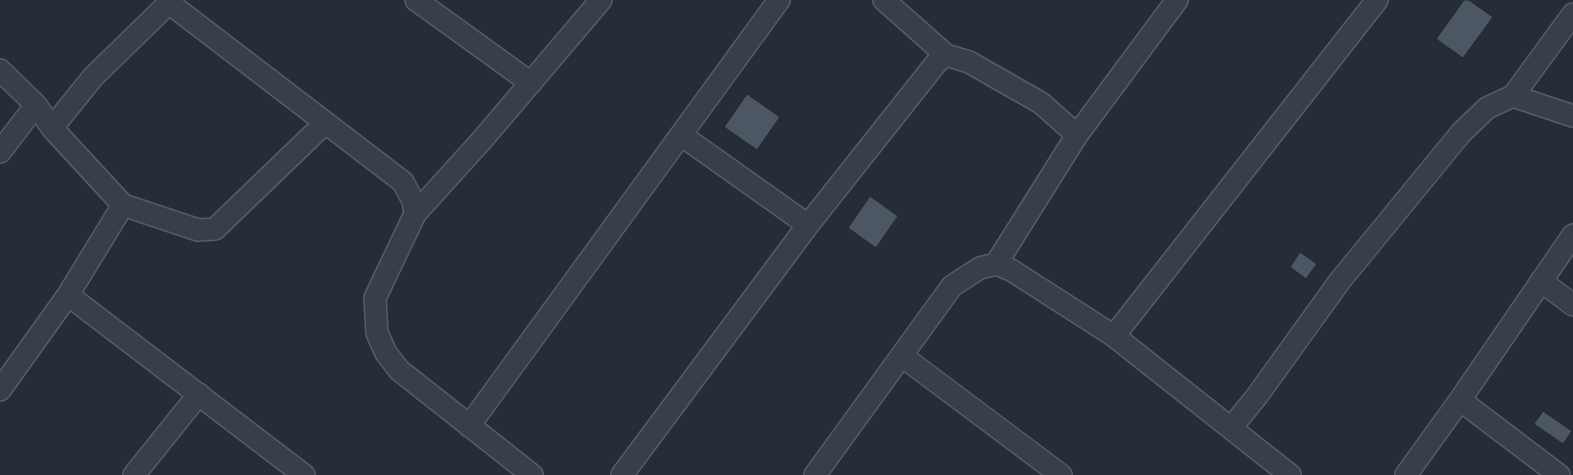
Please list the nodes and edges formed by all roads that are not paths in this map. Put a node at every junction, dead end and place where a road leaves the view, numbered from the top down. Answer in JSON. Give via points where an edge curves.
{"nodes":[{"id":1,"x":416,"y":0,"type":"edge"},
{"id":2,"x":601,"y":0,"type":"edge"},
{"id":3,"x":779,"y":0,"type":"edge"},
{"id":4,"x":884,"y":0,"type":"edge"},
{"id":5,"x":1377,"y":0,"type":"edge"},
{"id":6,"x":167,"y":1,"type":"edge"},
{"id":7,"x":1171,"y":2,"type":"edge"},
{"id":8,"x":1573,"y":14,"type":"edge"},
{"id":9,"x":946,"y":55,"type":"junction"},
{"id":10,"x":0,"y":70,"type":"edge"},
{"id":11,"x":531,"y":83,"type":"junction"},
{"id":12,"x":1513,"y":96,"type":"junction"},
{"id":13,"x":36,"y":105,"type":"junction"},
{"id":14,"x":1573,"y":116,"type":"edge"},
{"id":15,"x":325,"y":123,"type":"junction"},
{"id":16,"x":52,"y":128,"type":"junction"},
{"id":17,"x":681,"y":135,"type":"junction"},
{"id":18,"x":1077,"y":136,"type":"junction"},
{"id":19,"x":0,"y":152,"type":"edge"},
{"id":20,"x":123,"y":205,"type":"junction"},
{"id":21,"x":415,"y":214,"type":"junction"},
{"id":22,"x":808,"y":225,"type":"junction"},
{"id":23,"x":1573,"y":235,"type":"edge"},
{"id":24,"x":996,"y":264,"type":"junction"},
{"id":25,"x":1541,"y":281,"type":"junction"},
{"id":26,"x":68,"y":295,"type":"junction"},
{"id":27,"x":1573,"y":306,"type":"edge"},
{"id":28,"x":1114,"y":336,"type":"junction"},
{"id":29,"x":902,"y":356,"type":"junction"},
{"id":30,"x":0,"y":390,"type":"edge"},
{"id":31,"x":199,"y":394,"type":"junction"},
{"id":32,"x":1460,"y":400,"type":"junction"},
{"id":33,"x":469,"y":426,"type":"junction"},
{"id":34,"x":1231,"y":428,"type":"junction"},
{"id":35,"x":134,"y":475,"type":"edge"},
{"id":36,"x":304,"y":475,"type":"edge"},
{"id":37,"x":532,"y":475,"type":"edge"},
{"id":38,"x":622,"y":475,"type":"edge"},
{"id":39,"x":815,"y":475,"type":"edge"},
{"id":40,"x":1061,"y":475,"type":"edge"},
{"id":41,"x":1290,"y":475,"type":"edge"},
{"id":42,"x":1406,"y":475,"type":"edge"},
{"id":43,"x":1559,"y":475,"type":"edge"}],
"edges":[{"from":1,"to":11,"type":"street"},
{"from":2,"to":11,"type":"street"},
{"from":3,"to":17,"type":"street"},
{"from":4,"to":9,"type":"street"},
{"from":5,"to":28,"type":"street"},
{"from":6,"to":15,"type":"street"},
{"from":6,"to":16,"type":"street","via":[[93,77]]},
{"from":7,"to":18,"type":"street"},
{"from":8,"to":12,"type":"street"},
{"from":9,"to":18,"type":"street","via":[[969,62],[1041,103]]},
{"from":9,"to":22,"type":"street","via":[[937,62]]},
{"from":10,"to":13,"type":"street"},
{"from":11,"to":21,"type":"street"},
{"from":12,"to":14,"type":"street"},
{"from":12,"to":34,"type":"street","via":[[1487,108],[1461,133],[1339,282]]},
{"from":13,"to":16,"type":"street"},
{"from":13,"to":19,"type":"street"},
{"from":15,"to":20,"type":"street","via":[[215,229],[198,230]]},
{"from":15,"to":21,"type":"street","via":[[403,182],[413,201]]},
{"from":16,"to":20,"type":"street"},
{"from":17,"to":22,"type":"street"},
{"from":17,"to":33,"type":"street"},
{"from":18,"to":24,"type":"street"},
{"from":20,"to":26,"type":"street"},
{"from":21,"to":33,"type":"street","via":[[375,298],[378,333],[386,354],[398,370]]},
{"from":22,"to":38,"type":"street"},
{"from":23,"to":25,"type":"street"},
{"from":24,"to":28,"type":"street","via":[[1011,270]]},
{"from":24,"to":29,"type":"street","via":[[980,268],[952,286]]},
{"from":25,"to":27,"type":"street"},
{"from":25,"to":32,"type":"street"},
{"from":26,"to":30,"type":"street"},
{"from":26,"to":31,"type":"street"},
{"from":28,"to":34,"type":"street"},
{"from":29,"to":39,"type":"street"},
{"from":29,"to":40,"type":"street"},
{"from":31,"to":35,"type":"street"},
{"from":31,"to":36,"type":"street"},
{"from":32,"to":42,"type":"street"},
{"from":32,"to":43,"type":"street"},
{"from":33,"to":37,"type":"street"},
{"from":34,"to":41,"type":"street"}]}
